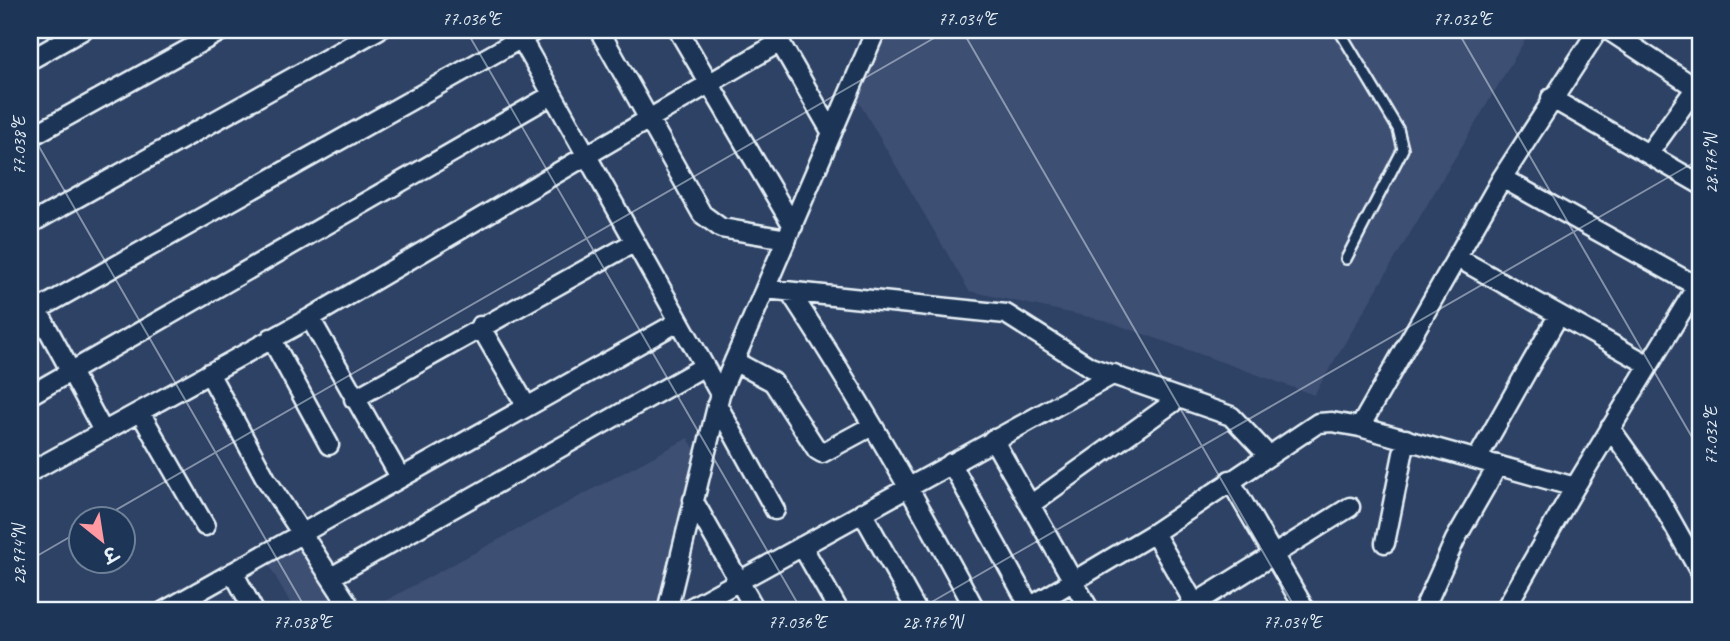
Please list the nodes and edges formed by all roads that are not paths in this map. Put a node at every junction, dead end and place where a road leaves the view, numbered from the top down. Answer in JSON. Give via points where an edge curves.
{"nodes":[{"id":1,"x":83,"y":30,"type":"edge"},
{"id":2,"x":223,"y":30,"type":"edge"},
{"id":3,"x":378,"y":30,"type":"edge"},
{"id":4,"x":599,"y":30,"type":"edge"},
{"id":5,"x":678,"y":30,"type":"edge"},
{"id":6,"x":1151,"y":30,"type":"edge"},
{"id":7,"x":1165,"y":30,"type":"edge"},
{"id":8,"x":1339,"y":30,"type":"edge"},
{"id":9,"x":1598,"y":30,"type":"edge"},
{"id":10,"x":1608,"y":30,"type":"edge"},
{"id":11,"x":874,"y":32,"type":"edge"},
{"id":12,"x":525,"y":33,"type":"edge"},
{"id":13,"x":777,"y":36,"type":"edge"},
{"id":14,"x":30,"y":60,"type":"edge"},
{"id":15,"x":707,"y":85,"type":"junction"},
{"id":16,"x":1698,"y":85,"type":"edge"},
{"id":17,"x":552,"y":95,"type":"junction"},
{"id":18,"x":1551,"y":98,"type":"junction"},
{"id":19,"x":650,"y":118,"type":"junction"},
{"id":20,"x":832,"y":133,"type":"junction"},
{"id":21,"x":30,"y":137,"type":"edge"},
{"id":22,"x":1649,"y":153,"type":"junction"},
{"id":23,"x":587,"y":158,"type":"junction"},
{"id":24,"x":1502,"y":178,"type":"junction"},
{"id":25,"x":1700,"y":184,"type":"edge"},
{"id":26,"x":30,"y":224,"type":"edge"},
{"id":27,"x":790,"y":232,"type":"junction"},
{"id":28,"x":633,"y":243,"type":"junction"},
{"id":29,"x":1457,"y":257,"type":"junction"},
{"id":30,"x":1346,"y":259,"type":"dead end"},
{"id":31,"x":1699,"y":285,"type":"edge"},
{"id":32,"x":766,"y":289,"type":"junction"},
{"id":33,"x":790,"y":292,"type":"junction"},
{"id":34,"x":32,"y":306,"type":"edge"},
{"id":35,"x":1558,"y":316,"type":"junction"},
{"id":36,"x":310,"y":318,"type":"junction"},
{"id":37,"x":678,"y":323,"type":"junction"},
{"id":38,"x":480,"y":326,"type":"junction"},
{"id":39,"x":271,"y":338,"type":"junction"},
{"id":40,"x":734,"y":361,"type":"junction"},
{"id":41,"x":1649,"y":365,"type":"junction"},
{"id":42,"x":703,"y":367,"type":"junction"},
{"id":43,"x":71,"y":371,"type":"junction"},
{"id":44,"x":209,"y":373,"type":"junction"},
{"id":45,"x":1114,"y":374,"type":"junction"},
{"id":46,"x":30,"y":396,"type":"edge"},
{"id":47,"x":354,"y":399,"type":"junction"},
{"id":48,"x":718,"y":399,"type":"junction"},
{"id":49,"x":1178,"y":399,"type":"junction"},
{"id":50,"x":527,"y":407,"type":"junction"},
{"id":51,"x":140,"y":412,"type":"junction"},
{"id":52,"x":872,"y":426,"type":"junction"},
{"id":53,"x":1360,"y":427,"type":"junction"},
{"id":54,"x":1610,"y":428,"type":"junction"},
{"id":55,"x":103,"y":431,"type":"junction"},
{"id":56,"x":993,"y":439,"type":"junction"},
{"id":57,"x":1406,"y":439,"type":"junction"},
{"id":58,"x":329,"y":445,"type":"dead end"},
{"id":59,"x":1267,"y":454,"type":"junction"},
{"id":60,"x":1477,"y":459,"type":"junction"},
{"id":61,"x":951,"y":463,"type":"junction"},
{"id":62,"x":1498,"y":465,"type":"junction"},
{"id":63,"x":30,"y":472,"type":"edge"},
{"id":64,"x":400,"y":477,"type":"junction"},
{"id":65,"x":1230,"y":480,"type":"junction"},
{"id":66,"x":909,"y":486,"type":"junction"},
{"id":67,"x":1575,"y":487,"type":"junction"},
{"id":68,"x":693,"y":500,"type":"junction"},
{"id":69,"x":1030,"y":505,"type":"junction"},
{"id":70,"x":1350,"y":507,"type":"dead end"},
{"id":71,"x":775,"y":510,"type":"dead end"},
{"id":72,"x":862,"y":512,"type":"junction"},
{"id":73,"x":205,"y":526,"type":"dead end"},
{"id":74,"x":303,"y":533,"type":"junction"},
{"id":75,"x":1154,"y":533,"type":"junction"},
{"id":76,"x":1385,"y":544,"type":"dead end"},
{"id":77,"x":802,"y":546,"type":"junction"},
{"id":78,"x":1274,"y":554,"type":"junction"},
{"id":79,"x":233,"y":572,"type":"junction"},
{"id":80,"x":1700,"y":572,"type":"edge"},
{"id":81,"x":331,"y":578,"type":"junction"},
{"id":82,"x":739,"y":581,"type":"junction"},
{"id":83,"x":1074,"y":581,"type":"junction"},
{"id":84,"x":348,"y":604,"type":"dead end"},
{"id":85,"x":1026,"y":609,"type":"edge"},
{"id":86,"x":1192,"y":609,"type":"edge"},
{"id":87,"x":167,"y":611,"type":"edge"},
{"id":88,"x":254,"y":611,"type":"edge"},
{"id":89,"x":667,"y":611,"type":"edge"},
{"id":90,"x":685,"y":611,"type":"edge"},
{"id":91,"x":756,"y":611,"type":"edge"},
{"id":92,"x":839,"y":611,"type":"edge"},
{"id":93,"x":917,"y":611,"type":"edge"},
{"id":94,"x":976,"y":611,"type":"edge"},
{"id":95,"x":1090,"y":611,"type":"edge"},
{"id":96,"x":1306,"y":611,"type":"edge"},
{"id":97,"x":1423,"y":611,"type":"edge"},
{"id":98,"x":1504,"y":611,"type":"edge"}],
"edges":[{"from":1,"to":14,"type":"street"},
{"from":2,"to":21,"type":"street"},
{"from":3,"to":26,"type":"street"},
{"from":4,"to":19,"type":"street"},
{"from":5,"to":15,"type":"street"},
{"from":6,"to":7,"type":"lane"},
{"from":8,"to":30,"type":"lane","via":[[1398,129],[1403,149]]},
{"from":9,"to":18,"type":"street"},
{"from":10,"to":16,"type":"street"},
{"from":11,"to":20,"type":"street"},
{"from":12,"to":17,"type":"street"},
{"from":12,"to":34,"type":"street"},
{"from":13,"to":15,"type":"street"},
{"from":13,"to":20,"type":"street"},
{"from":15,"to":19,"type":"street"},
{"from":15,"to":27,"type":"street"},
{"from":16,"to":22,"type":"street"},
{"from":17,"to":23,"type":"street"},
{"from":17,"to":43,"type":"street"},
{"from":18,"to":22,"type":"street"},
{"from":18,"to":24,"type":"street"},
{"from":19,"to":23,"type":"street"},
{"from":19,"to":27,"type":"street","via":[[695,205],[710,222],[721,228]]},
{"from":20,"to":27,"type":"street"},
{"from":22,"to":25,"type":"street"},
{"from":23,"to":28,"type":"street"},
{"from":23,"to":36,"type":"street"},
{"from":24,"to":29,"type":"street"},
{"from":24,"to":31,"type":"street"},
{"from":27,"to":32,"type":"street"},
{"from":28,"to":37,"type":"street"},
{"from":28,"to":38,"type":"street"},
{"from":29,"to":35,"type":"street"},
{"from":29,"to":53,"type":"street"},
{"from":31,"to":41,"type":"street"},
{"from":32,"to":33,"type":"street"},
{"from":32,"to":40,"type":"street"},
{"from":33,"to":45,"type":"street","via":[[1006,314],[1077,361]]},
{"from":33,"to":52,"type":"street"},
{"from":34,"to":43,"type":"street"},
{"from":35,"to":41,"type":"street"},
{"from":35,"to":60,"type":"street"},
{"from":36,"to":39,"type":"street"},
{"from":36,"to":47,"type":"street"},
{"from":37,"to":42,"type":"street"},
{"from":37,"to":50,"type":"street"},
{"from":38,"to":47,"type":"street"},
{"from":38,"to":50,"type":"street"},
{"from":39,"to":44,"type":"street"},
{"from":39,"to":58,"type":"street"},
{"from":40,"to":48,"type":"street"},
{"from":40,"to":52,"type":"street","via":[[773,383],[822,453]]},
{"from":41,"to":54,"type":"street"},
{"from":42,"to":48,"type":"street"},
{"from":42,"to":81,"type":"street"},
{"from":43,"to":46,"type":"street"},
{"from":43,"to":55,"type":"street"},
{"from":44,"to":51,"type":"street"},
{"from":44,"to":74,"type":"street","via":[[266,479]]},
{"from":45,"to":49,"type":"street"},
{"from":45,"to":56,"type":"street"},
{"from":47,"to":64,"type":"street"},
{"from":48,"to":68,"type":"street"},
{"from":48,"to":71,"type":"street"},
{"from":49,"to":59,"type":"street","via":[[1231,416]]},
{"from":49,"to":69,"type":"street"},
{"from":50,"to":64,"type":"street"},
{"from":51,"to":55,"type":"street"},
{"from":51,"to":73,"type":"street"},
{"from":52,"to":66,"type":"street"},
{"from":53,"to":57,"type":"street"},
{"from":53,"to":59,"type":"street","via":[[1318,423]]},
{"from":54,"to":67,"type":"street"},
{"from":54,"to":80,"type":"street","via":[[1654,490]]},
{"from":55,"to":63,"type":"street"},
{"from":56,"to":61,"type":"street"},
{"from":56,"to":69,"type":"street"},
{"from":57,"to":60,"type":"street"},
{"from":57,"to":76,"type":"street"},
{"from":59,"to":65,"type":"street"},
{"from":60,"to":62,"type":"street"},
{"from":61,"to":66,"type":"street"},
{"from":61,"to":85,"type":"street"},
{"from":62,"to":67,"type":"street"},
{"from":62,"to":97,"type":"street","via":[[1455,540]]},
{"from":64,"to":74,"type":"street"},
{"from":65,"to":75,"type":"street"},
{"from":65,"to":78,"type":"street"},
{"from":66,"to":72,"type":"street"},
{"from":66,"to":94,"type":"street"},
{"from":67,"to":98,"type":"street"},
{"from":68,"to":82,"type":"street"},
{"from":68,"to":89,"type":"street"},
{"from":69,"to":83,"type":"street"},
{"from":70,"to":78,"type":"street"},
{"from":72,"to":77,"type":"street"},
{"from":72,"to":93,"type":"street"},
{"from":74,"to":79,"type":"street"},
{"from":74,"to":81,"type":"street"},
{"from":75,"to":83,"type":"street"},
{"from":75,"to":86,"type":"street"},
{"from":77,"to":82,"type":"street"},
{"from":77,"to":92,"type":"street"},
{"from":78,"to":86,"type":"street"},
{"from":78,"to":96,"type":"street"},
{"from":79,"to":87,"type":"street"},
{"from":79,"to":88,"type":"street"},
{"from":81,"to":84,"type":"street"},
{"from":82,"to":90,"type":"street"},
{"from":82,"to":91,"type":"street"},
{"from":83,"to":85,"type":"street"},
{"from":83,"to":95,"type":"street"}]}
